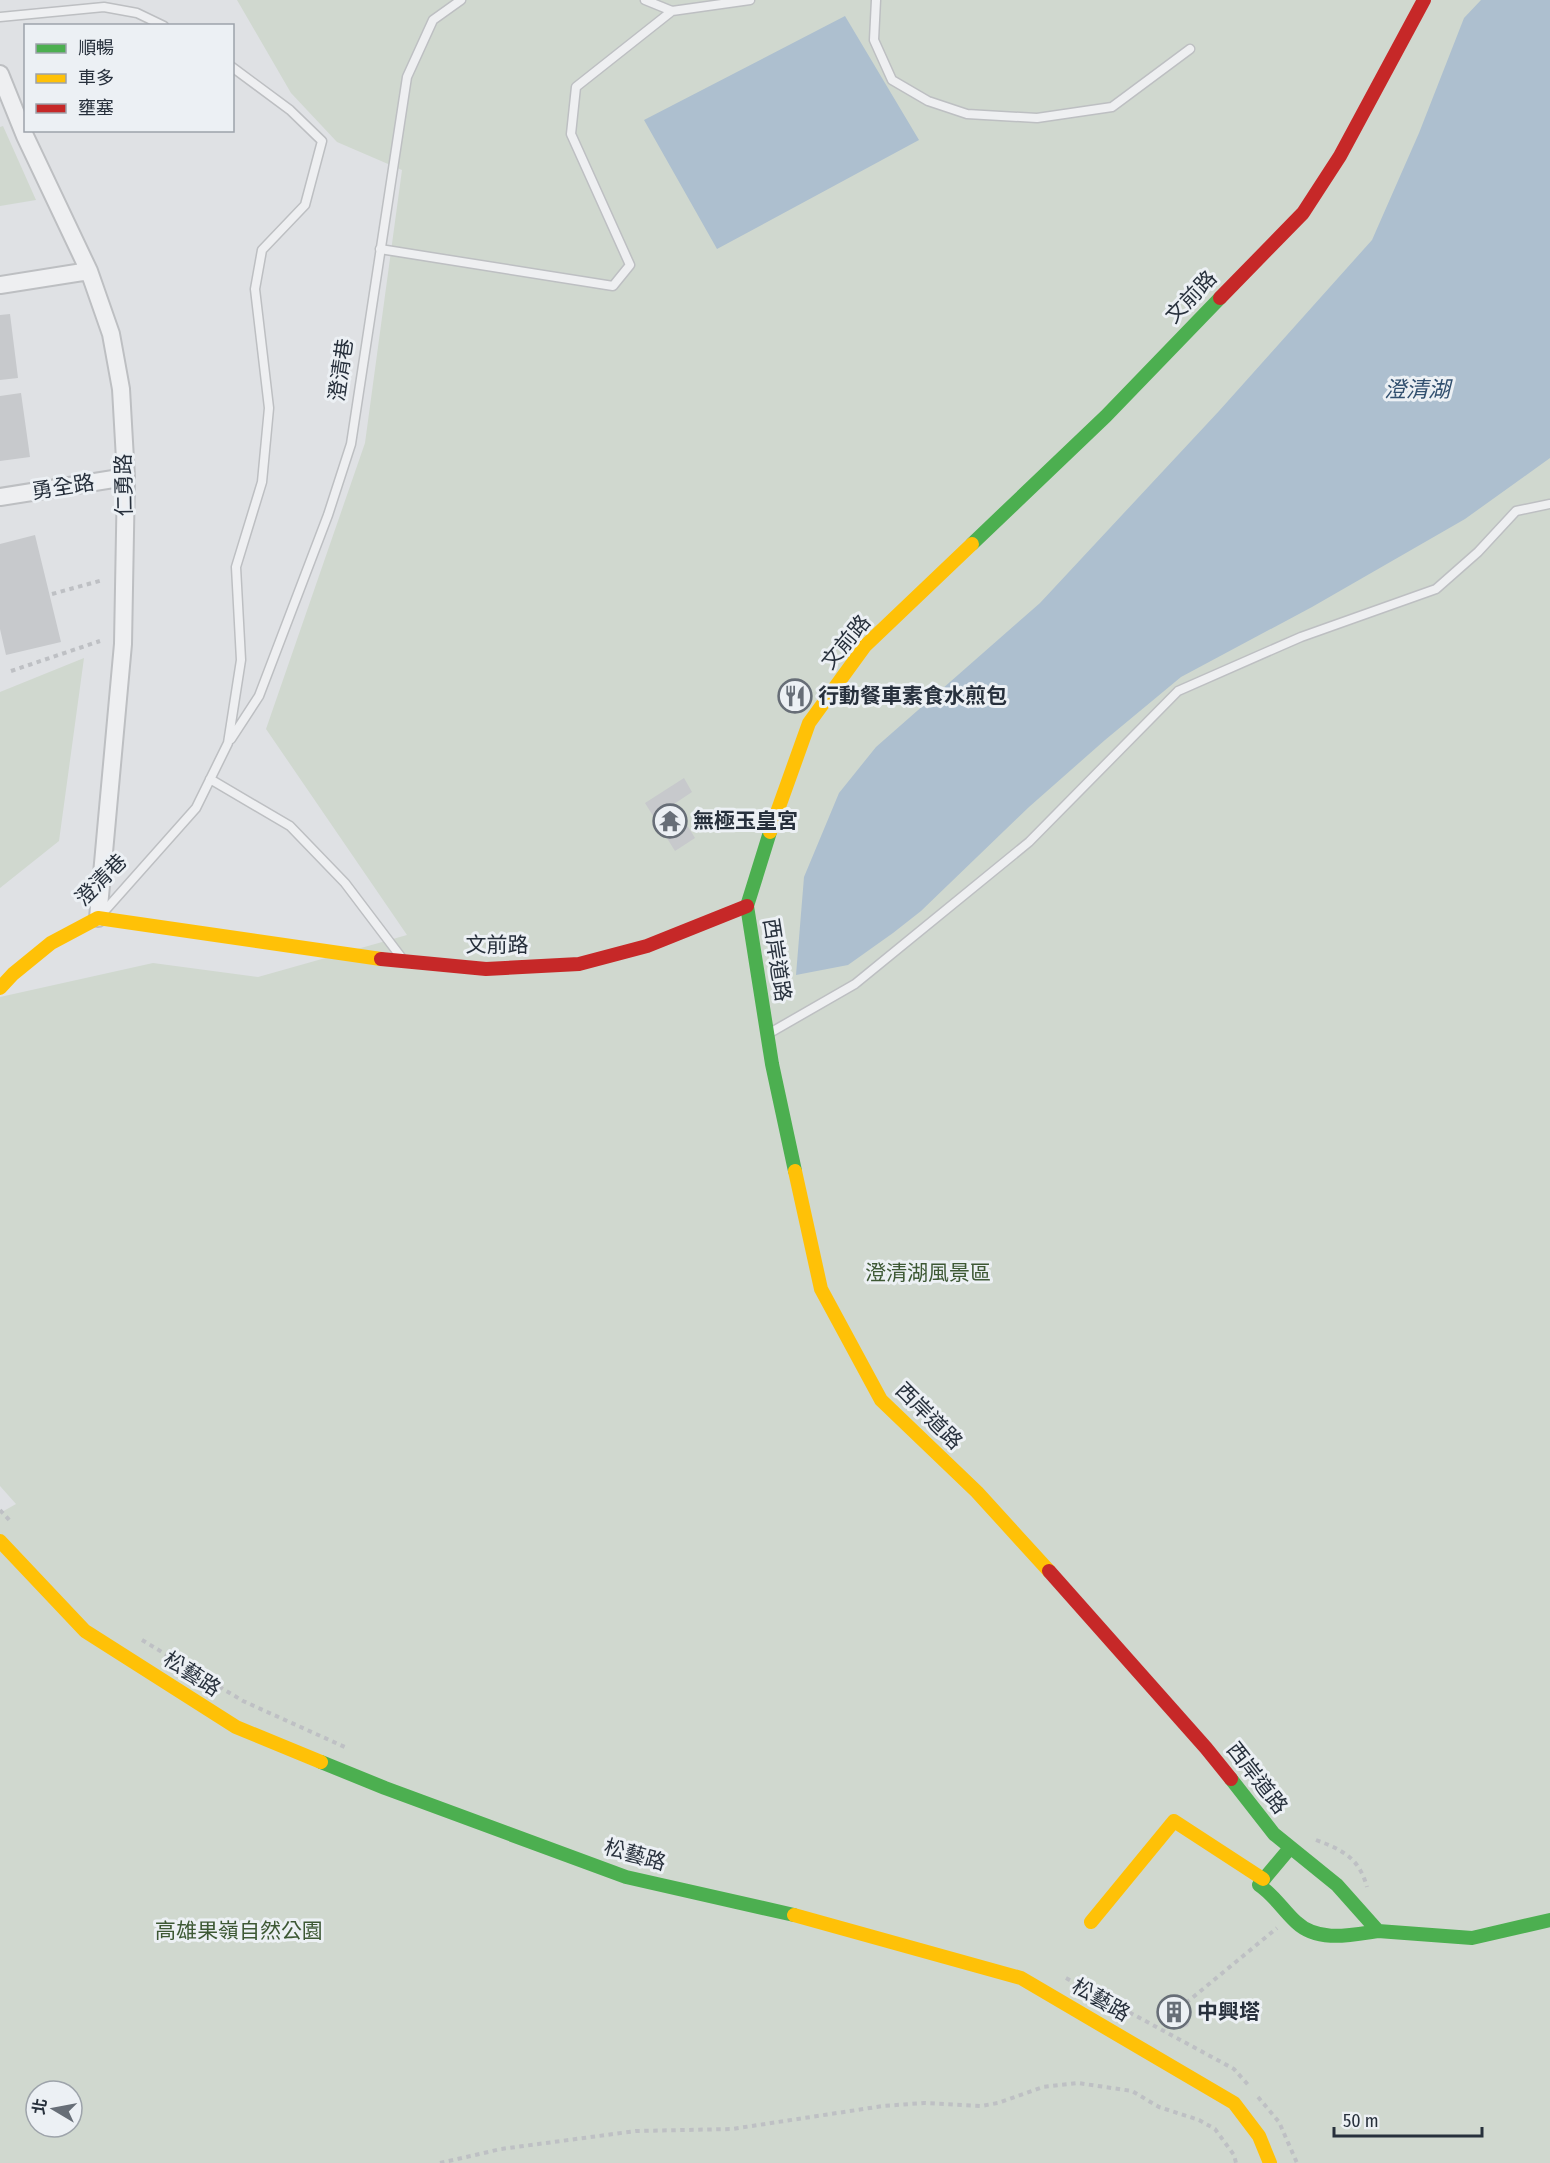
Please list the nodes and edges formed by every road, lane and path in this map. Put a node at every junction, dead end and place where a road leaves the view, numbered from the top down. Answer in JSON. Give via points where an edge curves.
{"nodes":[{"id":1,"x":461,"y":0,"type":"edge"},
{"id":2,"x":645,"y":0,"type":"edge"},
{"id":3,"x":750,"y":0,"type":"edge"},
{"id":4,"x":876,"y":0,"type":"edge"},
{"id":5,"x":1424,"y":0,"type":"edge"},
{"id":6,"x":672,"y":10,"type":"junction"},
{"id":7,"x":0,"y":17,"type":"edge"},
{"id":8,"x":160,"y":24,"type":"edge"},
{"id":9,"x":1190,"y":49,"type":"dead end"},
{"id":10,"x":234,"y":68,"type":"edge"},
{"id":11,"x":0,"y":75,"type":"edge"},
{"id":12,"x":380,"y":249,"type":"junction"},
{"id":13,"x":89,"y":271,"type":"junction"},
{"id":14,"x":0,"y":285,"type":"edge"},
{"id":15,"x":126,"y":477,"type":"junction"},
{"id":16,"x":0,"y":497,"type":"edge"},
{"id":17,"x":1550,"y":504,"type":"edge"},
{"id":18,"x":103,"y":580,"type":"dead end"},
{"id":19,"x":52,"y":594,"type":"dead end"},
{"id":20,"x":100,"y":641,"type":"dead end"},
{"id":21,"x":11,"y":671,"type":"dead end"},
{"id":22,"x":228,"y":743,"type":"junction"},
{"id":23,"x":210,"y":779,"type":"junction"},
{"id":24,"x":747,"y":906,"type":"junction"},
{"id":25,"x":98,"y":918,"type":"junction"},
{"id":26,"x":405,"y":962,"type":"junction"},
{"id":27,"x":0,"y":988,"type":"edge"},
{"id":28,"x":767,"y":1034,"type":"junction"},
{"id":29,"x":0,"y":1510,"type":"edge"},
{"id":30,"x":15,"y":1527,"type":"dead end"},
{"id":31,"x":0,"y":1541,"type":"edge"},
{"id":32,"x":142,"y":1640,"type":"dead end"},
{"id":33,"x":352,"y":1750,"type":"dead end"},
{"id":34,"x":1290,"y":1848,"type":"junction"},
{"id":35,"x":1263,"y":1879,"type":"junction"},
{"id":36,"x":1291,"y":1916,"type":"junction"},
{"id":37,"x":1550,"y":1920,"type":"edge"},
{"id":38,"x":1091,"y":1922,"type":"dead end"},
{"id":39,"x":1378,"y":1931,"type":"junction"},
{"id":40,"x":1062,"y":1975,"type":"dead end"},
{"id":41,"x":1186,"y":2003,"type":"dead end"},
{"id":42,"x":440,"y":2163,"type":"edge"},
{"id":43,"x":1236,"y":2163,"type":"edge"},
{"id":44,"x":1270,"y":2163,"type":"edge"},
{"id":45,"x":1298,"y":2163,"type":"edge"}],
"edges":[{"from":1,"to":12,"type":"lane","name":"澄清巷","via":[[433,20],[407,77]]},
{"from":2,"to":6,"type":"lane"},
{"from":3,"to":6,"type":"lane"},
{"from":4,"to":9,"type":"lane","via":[[874,40],[892,80],[928,100],[967,114],[1037,118],[1112,107]]},
{"from":5,"to":24,"type":"street","name":"文前路","via":[[1340,156],[1303,213],[1106,416],[865,646],[809,723]]},
{"from":6,"to":12,"type":"lane","via":[[576,87],[571,134],[630,265],[613,286]]},
{"from":7,"to":8,"type":"lane","via":[[104,7],[137,13]]},
{"from":10,"to":22,"type":"lane","name":"澄清巷","via":[[290,110],[322,141],[305,205],[262,250],[255,290],[269,408],[262,482],[236,567],[241,660]]},
{"from":11,"to":13,"type":"street","name":"仁勇路"},
{"from":12,"to":22,"type":"lane","name":"澄清巷","via":[[351,444],[259,696]]},
{"from":13,"to":14,"type":"street"},
{"from":13,"to":15,"type":"street","name":"仁勇路","via":[[111,334],[121,389]]},
{"from":15,"to":16,"type":"street","name":"勇全路"},
{"from":15,"to":25,"type":"street","name":"仁勇路","via":[[123,644]]},
{"from":17,"to":28,"type":"lane","via":[[1516,511],[1436,589],[1301,637],[1178,691],[1029,842],[855,984]]},
{"from":18,"to":19,"type":"path"},
{"from":20,"to":21,"type":"path"},
{"from":22,"to":23,"type":"lane","name":"澄清巷"},
{"from":23,"to":25,"type":"lane","name":"澄清巷","via":[[196,808]]},
{"from":23,"to":26,"type":"lane","via":[[290,826],[345,883]]},
{"from":24,"to":26,"type":"street","name":"文前路","via":[[647,946],[579,964],[486,969]]},
{"from":24,"to":28,"type":"street","name":"西岸道路"},
{"from":25,"to":26,"type":"street","name":"文前路"},
{"from":25,"to":27,"type":"street","name":"澄清巷","via":[[51,943]]},
{"from":28,"to":34,"type":"street","name":"西岸道路","via":[[821,1289],[881,1400],[977,1492]]},
{"from":29,"to":30,"type":"path"},
{"from":31,"to":44,"type":"street","name":"松藝路","via":[[86,1631],[236,1727],[385,1788],[626,1877],[808,1918],[1021,1977],[1234,2103],[1259,2136]]},
{"from":32,"to":33,"type":"path","via":[[243,1701]]},
{"from":34,"to":35,"type":"street"},
{"from":34,"to":39,"type":"street","name":"西岸道路","via":[[1337,1885]]},
{"from":35,"to":36,"type":"street","via":[[1259,1885],[1273,1893]]},
{"from":35,"to":38,"type":"street","via":[[1174,1821]]},
{"from":36,"to":39,"type":"street","via":[[1300,1926],[1324,1935],[1340,1937]]},
{"from":36,"to":41,"type":"path"},
{"from":37,"to":39,"type":"street","via":[[1472,1938]]},
{"from":40,"to":45,"type":"path","via":[[1234,2069],[1280,2122]]},
{"from":42,"to":43,"type":"path","via":[[501,2149],[636,2131],[732,2128],[924,2103],[981,2106],[1043,2087],[1078,2083],[1132,2091],[1159,2108],[1198,2120],[1215,2129]]}]}
